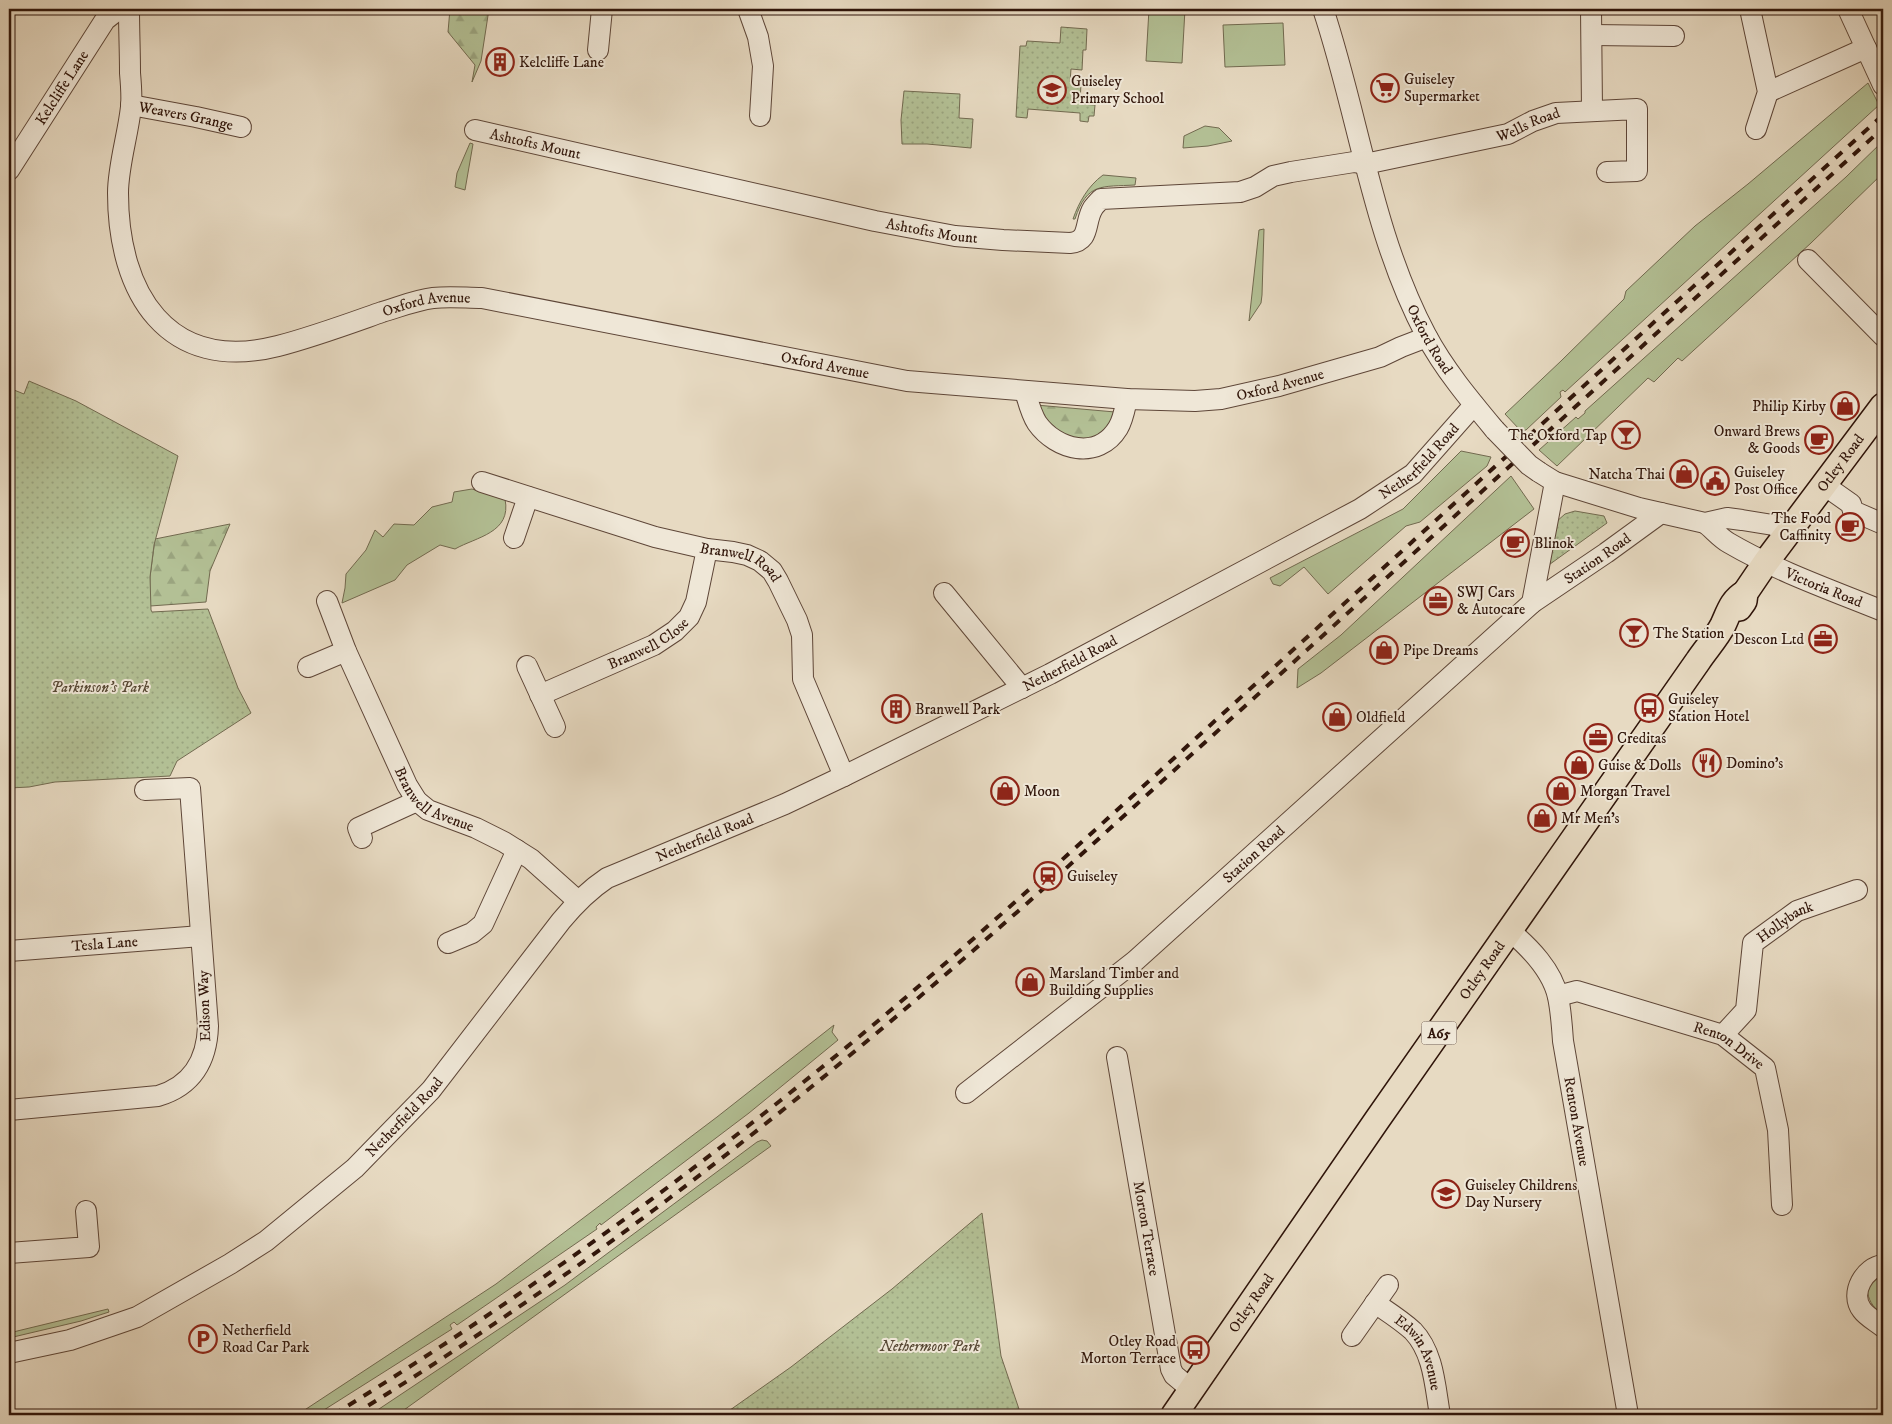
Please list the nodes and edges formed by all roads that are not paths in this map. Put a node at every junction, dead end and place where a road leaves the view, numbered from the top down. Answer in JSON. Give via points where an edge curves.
{"nodes":[{"id":1,"x":119,"y":9,"type":"edge"},
{"id":2,"x":129,"y":9,"type":"edge"},
{"id":3,"x":602,"y":9,"type":"edge"},
{"id":4,"x":748,"y":9,"type":"edge"},
{"id":5,"x":1323,"y":9,"type":"edge"},
{"id":6,"x":1591,"y":9,"type":"edge"},
{"id":7,"x":1750,"y":9,"type":"edge"},
{"id":8,"x":1848,"y":9,"type":"edge"},
{"id":9,"x":1592,"y":35,"type":"junction"},
{"id":10,"x":1674,"y":36,"type":"dead end"},
{"id":11,"x":1866,"y":48,"type":"junction"},
{"id":12,"x":598,"y":50,"type":"dead end"},
{"id":13,"x":1880,"y":78,"type":"edge"},
{"id":14,"x":1768,"y":92,"type":"junction"},
{"id":15,"x":131,"y":106,"type":"junction"},
{"id":16,"x":1592,"y":110,"type":"junction"},
{"id":17,"x":760,"y":116,"type":"dead end"},
{"id":18,"x":241,"y":127,"type":"dead end"},
{"id":19,"x":1756,"y":129,"type":"dead end"},
{"id":20,"x":475,"y":130,"type":"dead end"},
{"id":21,"x":1365,"y":164,"type":"junction"},
{"id":22,"x":9,"y":170,"type":"edge"},
{"id":23,"x":1607,"y":172,"type":"dead end"},
{"id":24,"x":1808,"y":260,"type":"dead end"},
{"id":25,"x":1883,"y":336,"type":"edge"},
{"id":26,"x":1427,"y":337,"type":"junction"},
{"id":27,"x":1025,"y":391,"type":"junction"},
{"id":28,"x":1127,"y":399,"type":"junction"},
{"id":29,"x":1474,"y":405,"type":"junction"},
{"id":30,"x":1883,"y":406,"type":"edge"},
{"id":31,"x":1547,"y":477,"type":"junction"},
{"id":32,"x":482,"y":482,"type":"dead end"},
{"id":33,"x":1824,"y":484,"type":"junction"},
{"id":34,"x":528,"y":497,"type":"junction"},
{"id":35,"x":1851,"y":504,"type":"junction"},
{"id":36,"x":1883,"y":511,"type":"edge"},
{"id":37,"x":1661,"y":513,"type":"junction"},
{"id":38,"x":1705,"y":523,"type":"junction"},
{"id":39,"x":1883,"y":524,"type":"edge"},
{"id":40,"x":1789,"y":532,"type":"junction"},
{"id":41,"x":514,"y":538,"type":"dead end"},
{"id":42,"x":707,"y":549,"type":"junction"},
{"id":43,"x":1766,"y":562,"type":"junction"},
{"id":44,"x":944,"y":593,"type":"dead end"},
{"id":45,"x":326,"y":601,"type":"dead end"},
{"id":46,"x":1532,"y":603,"type":"junction"},
{"id":47,"x":1883,"y":611,"type":"edge"},
{"id":48,"x":346,"y":651,"type":"junction"},
{"id":49,"x":527,"y":666,"type":"dead end"},
{"id":50,"x":308,"y":667,"type":"dead end"},
{"id":51,"x":1022,"y":688,"type":"junction"},
{"id":52,"x":540,"y":694,"type":"junction"},
{"id":53,"x":555,"y":726,"type":"dead end"},
{"id":54,"x":844,"y":776,"type":"junction"},
{"id":55,"x":145,"y":790,"type":"dead end"},
{"id":56,"x":417,"y":801,"type":"junction"},
{"id":57,"x":362,"y":838,"type":"dead end"},
{"id":58,"x":517,"y":850,"type":"junction"},
{"id":59,"x":1857,"y":890,"type":"dead end"},
{"id":60,"x":578,"y":901,"type":"junction"},
{"id":61,"x":1510,"y":931,"type":"junction"},
{"id":62,"x":200,"y":936,"type":"junction"},
{"id":63,"x":448,"y":943,"type":"dead end"},
{"id":64,"x":9,"y":951,"type":"edge"},
{"id":65,"x":1558,"y":996,"type":"junction"},
{"id":66,"x":1723,"y":1035,"type":"junction"},
{"id":67,"x":1117,"y":1057,"type":"dead end"},
{"id":68,"x":966,"y":1093,"type":"dead end"},
{"id":69,"x":9,"y":1110,"type":"edge"},
{"id":70,"x":1782,"y":1205,"type":"dead end"},
{"id":71,"x":86,"y":1211,"type":"dead end"},
{"id":72,"x":9,"y":1253,"type":"edge"},
{"id":73,"x":1883,"y":1265,"type":"edge"},
{"id":74,"x":1388,"y":1285,"type":"dead end"},
{"id":75,"x":1375,"y":1303,"type":"junction"},
{"id":76,"x":1883,"y":1328,"type":"edge"},
{"id":77,"x":1352,"y":1336,"type":"dead end"},
{"id":78,"x":9,"y":1352,"type":"edge"},
{"id":79,"x":1192,"y":1390,"type":"junction"},
{"id":80,"x":1174,"y":1415,"type":"edge"},
{"id":81,"x":1440,"y":1415,"type":"edge"},
{"id":82,"x":1628,"y":1415,"type":"edge"}],
"edges":[{"from":1,"to":22,"type":"street","name":"Kelcliffe Lane","via":[[105,20]]},
{"from":2,"to":15,"type":"street","name":"Oxford Avenue"},
{"from":3,"to":12,"type":"street"},
{"from":4,"to":17,"type":"street","via":[[763,66]]},
{"from":5,"to":21,"type":"street","name":"Oxford Road"},
{"from":6,"to":9,"type":"street"},
{"from":7,"to":14,"type":"street"},
{"from":8,"to":11,"type":"street"},
{"from":9,"to":10,"type":"street"},
{"from":9,"to":16,"type":"street"},
{"from":11,"to":13,"type":"street"},
{"from":11,"to":14,"type":"street"},
{"from":14,"to":19,"type":"street"},
{"from":15,"to":18,"type":"street","name":"Weavers Grange"},
{"from":15,"to":27,"type":"street","name":"Oxford Avenue","via":[[118,192],[127,266],[142,301],[157,320],[187,341],[216,351],[244,352],[278,346],[431,299],[482,298],[907,381]]},
{"from":16,"to":21,"type":"street","name":"Wells Road","via":[[1556,113],[1508,134]]},
{"from":16,"to":23,"type":"street","name":"Wells Road","via":[[1637,109],[1637,172]]},
{"from":20,"to":21,"type":"street","name":"Ashtofts Mount","via":[[918,230],[955,236],[1070,243],[1081,239],[1093,208],[1101,199],[1240,192],[1255,188],[1273,176],[1354,162]]},
{"from":21,"to":26,"type":"street","name":"Oxford Road","via":[[1396,269]]},
{"from":24,"to":25,"type":"street"},
{"from":26,"to":28,"type":"street","name":"Oxford Avenue","via":[[1380,357],[1279,386],[1221,398],[1196,401]]},
{"from":26,"to":29,"type":"street","name":"Oxford Road"},
{"from":27,"to":28,"type":"street","name":"Oxford Avenue"},
{"from":27,"to":28,"type":"street","via":[[1032,414],[1041,428],[1054,440],[1076,449],[1098,446],[1114,434]]},
{"from":29,"to":31,"type":"street","name":"Oxford Road","bridge":true,"via":[[1528,465]]},
{"from":29,"to":51,"type":"street","name":"Netherfield Road","via":[[1413,474],[1360,509]]},
{"from":30,"to":33,"type":"main road","name":"Otley Road","number":"A65"},
{"from":31,"to":37,"type":"street","name":"Oxford Road","via":[[1603,498]]},
{"from":31,"to":46,"type":"street","name":"Station Road"},
{"from":32,"to":34,"type":"street","name":"Branwell Road"},
{"from":33,"to":35,"type":"street"},
{"from":33,"to":40,"type":"main road","name":"Otley Road","number":"A65"},
{"from":34,"to":41,"type":"street"},
{"from":34,"to":42,"type":"street","name":"Branwell Road","via":[[655,537]]},
{"from":35,"to":36,"type":"street","via":[[1858,501]]},
{"from":35,"to":39,"type":"street","via":[[1853,511]]},
{"from":37,"to":38,"type":"street","name":"Oxford Road"},
{"from":37,"to":46,"type":"street","name":"Station Road"},
{"from":38,"to":40,"type":"street","name":"Oxford Road","via":[[1727,518],[1773,525]]},
{"from":38,"to":43,"type":"street","name":"Oxford Road","via":[[1727,542]]},
{"from":40,"to":43,"type":"main road","name":"Otley Road","number":"A65"},
{"from":42,"to":52,"type":"street","name":"Branwell Close","via":[[696,602],[689,617],[675,632],[654,645]]},
{"from":42,"to":54,"type":"street","name":"Branwell Road","via":[[753,558],[772,571],[802,635],[802,672],[806,688]]},
{"from":43,"to":47,"type":"street","name":"Victoria Road"},
{"from":43,"to":61,"type":"main road","name":"Otley Road","number":"A65","via":[[1745,593],[1744,601],[1732,618],[1723,624]]},
{"from":44,"to":51,"type":"street"},
{"from":45,"to":48,"type":"street","name":"Branwell Avenue"},
{"from":46,"to":68,"type":"street","name":"Station Road","via":[[1135,961]]},
{"from":48,"to":50,"type":"street"},
{"from":48,"to":56,"type":"street","name":"Branwell Avenue"},
{"from":49,"to":52,"type":"street"},
{"from":51,"to":54,"type":"street","name":"Netherfield Road"},
{"from":52,"to":53,"type":"street"},
{"from":54,"to":60,"type":"street","name":"Netherfield Road","via":[[607,878]]},
{"from":55,"to":62,"type":"street","name":"Edison Way","via":[[190,788]]},
{"from":56,"to":57,"type":"street","via":[[358,828]]},
{"from":56,"to":58,"type":"street","name":"Branwell Avenue","via":[[428,810],[476,828]]},
{"from":58,"to":60,"type":"street","name":"Branwell Avenue"},
{"from":58,"to":63,"type":"street","via":[[483,924],[472,933]]},
{"from":59,"to":66,"type":"street","name":"Hollybank","via":[[1797,911],[1753,943],[1746,1010]]},
{"from":60,"to":78,"type":"street","name":"Netherfield Road","via":[[426,1096],[355,1168],[273,1235],[230,1264],[137,1317],[70,1340]]},
{"from":61,"to":65,"type":"street","name":"Renton Avenue","via":[[1534,952]]},
{"from":61,"to":79,"type":"main road","name":"Otley Road","number":"A65"},
{"from":62,"to":64,"type":"street","name":"Tesla Lane"},
{"from":62,"to":69,"type":"street","name":"Edison Way","via":[[208,1026],[205,1054],[190,1076],[168,1093],[158,1096]]},
{"from":65,"to":66,"type":"street","name":"Renton Drive","via":[[1577,992]]},
{"from":65,"to":82,"type":"street","name":"Renton Avenue"},
{"from":66,"to":70,"type":"street","name":"Renton Drive","via":[[1765,1068],[1778,1130]]},
{"from":67,"to":79,"type":"street","name":"Morton Terrace","via":[[1171,1369]]},
{"from":71,"to":72,"type":"street","via":[[89,1246]]},
{"from":73,"to":76,"type":"street","via":[[1876,1266],[1860,1281],[1858,1296],[1861,1310]]},
{"from":74,"to":75,"type":"street","name":"Edwin Avenue"},
{"from":75,"to":77,"type":"street","name":"Edwin Avenue"},
{"from":75,"to":81,"type":"street","name":"Edwin Avenue","via":[[1414,1332],[1423,1344],[1430,1359]]},
{"from":79,"to":80,"type":"main road","name":"Otley Road","number":"A65"}]}
